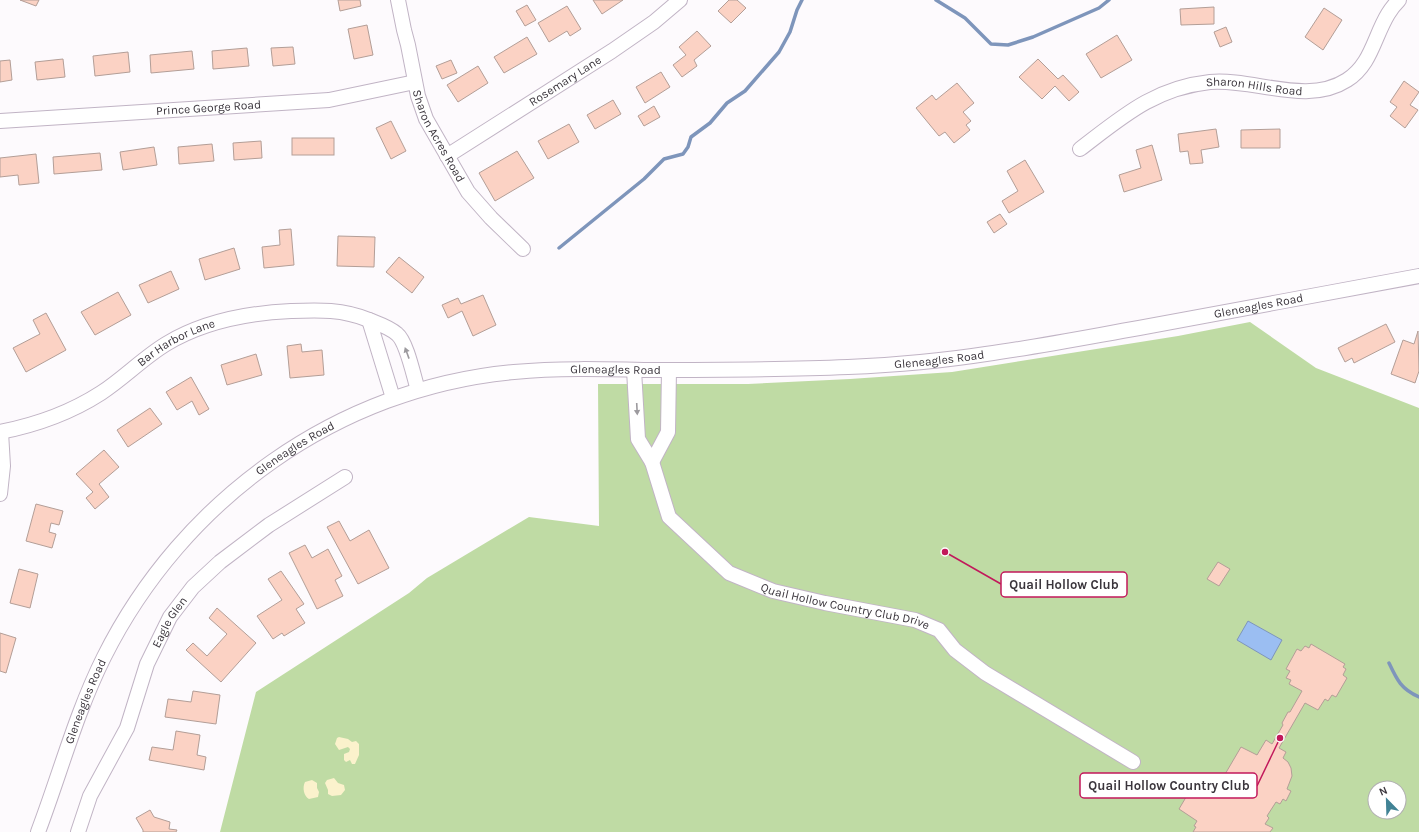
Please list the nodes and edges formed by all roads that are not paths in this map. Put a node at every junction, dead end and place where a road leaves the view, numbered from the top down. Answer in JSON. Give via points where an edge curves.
{"nodes":[{"id":1,"x":398,"y":0,"type":"edge"},
{"id":2,"x":680,"y":0,"type":"edge"},
{"id":3,"x":1399,"y":0,"type":"edge"},
{"id":4,"x":415,"y":82,"type":"junction"},
{"id":5,"x":0,"y":121,"type":"edge"},
{"id":6,"x":1080,"y":149,"type":"dead end"},
{"id":7,"x":447,"y":156,"type":"junction"},
{"id":8,"x":523,"y":249,"type":"dead end"},
{"id":9,"x":1419,"y":276,"type":"edge"},
{"id":10,"x":369,"y":320,"type":"junction"},
{"id":11,"x":634,"y":370,"type":"junction"},
{"id":12,"x":670,"y":370,"type":"junction"},
{"id":13,"x":418,"y":390,"type":"junction"},
{"id":14,"x":393,"y":398,"type":"junction"},
{"id":15,"x":1,"y":432,"type":"edge"},
{"id":16,"x":652,"y":462,"type":"junction"},
{"id":17,"x":345,"y":477,"type":"dead end"},
{"id":18,"x":0,"y":494,"type":"edge"},
{"id":19,"x":1133,"y":762,"type":"dead end"},
{"id":20,"x":38,"y":832,"type":"edge"},
{"id":21,"x":78,"y":832,"type":"edge"}],
"edges":[{"from":1,"to":4,"type":"street","name":"Sharon Acres Road"},
{"from":2,"to":7,"type":"street","name":"Rosemary Lane","via":[[612,51]]},
{"from":3,"to":6,"type":"street","name":"Sharon Hills Road","via":[[1387,14],[1363,66],[1348,80],[1335,87],[1320,91],[1303,91],[1237,82],[1210,82],[1186,86],[1163,93],[1126,113]]},
{"from":4,"to":5,"type":"street","name":"Prince George Road","via":[[329,100]]},
{"from":4,"to":7,"type":"street","name":"Sharon Acres Road","via":[[426,118]]},
{"from":7,"to":8,"type":"street","name":"Sharon Acres Road","via":[[468,192]]},
{"from":9,"to":12,"type":"street","name":"Gleneagles Road","via":[[949,359],[848,367]]},
{"from":13,"to":10,"type":"street","name":"Bar Harbor Lane","one_way":true,"via":[[399,335]]},
{"from":10,"to":14,"type":"street"},
{"from":10,"to":15,"type":"street","name":"Bar Harbor Lane","via":[[355,314],[327,310],[274,312],[218,321],[166,344],[85,403],[49,419]]},
{"from":11,"to":12,"type":"street","name":"Gleneagles Road"},
{"from":11,"to":13,"type":"street","name":"Gleneagles Road","via":[[510,372],[479,376]]},
{"from":11,"to":16,"type":"street","name":"Quail Hollow Country Club Drive","one_way":true,"via":[[638,439]]},
{"from":12,"to":16,"type":"street","via":[[668,432]]},
{"from":13,"to":14,"type":"street","name":"Gleneagles Road"},
{"from":14,"to":20,"type":"street","name":"Gleneagles Road","via":[[328,427],[273,461],[221,501],[192,530],[151,579],[117,632],[85,699]]},
{"from":15,"to":18,"type":"street","via":[[3,466]]},
{"from":16,"to":19,"type":"street","name":"Quail Hollow Country Club Drive","via":[[669,517],[730,573],[773,591],[916,620],[939,630],[955,650],[985,673]]},
{"from":17,"to":21,"type":"street","name":"Eagle Glen","via":[[269,525],[220,562],[193,587],[170,616],[147,664],[127,728],[90,796]]}]}
